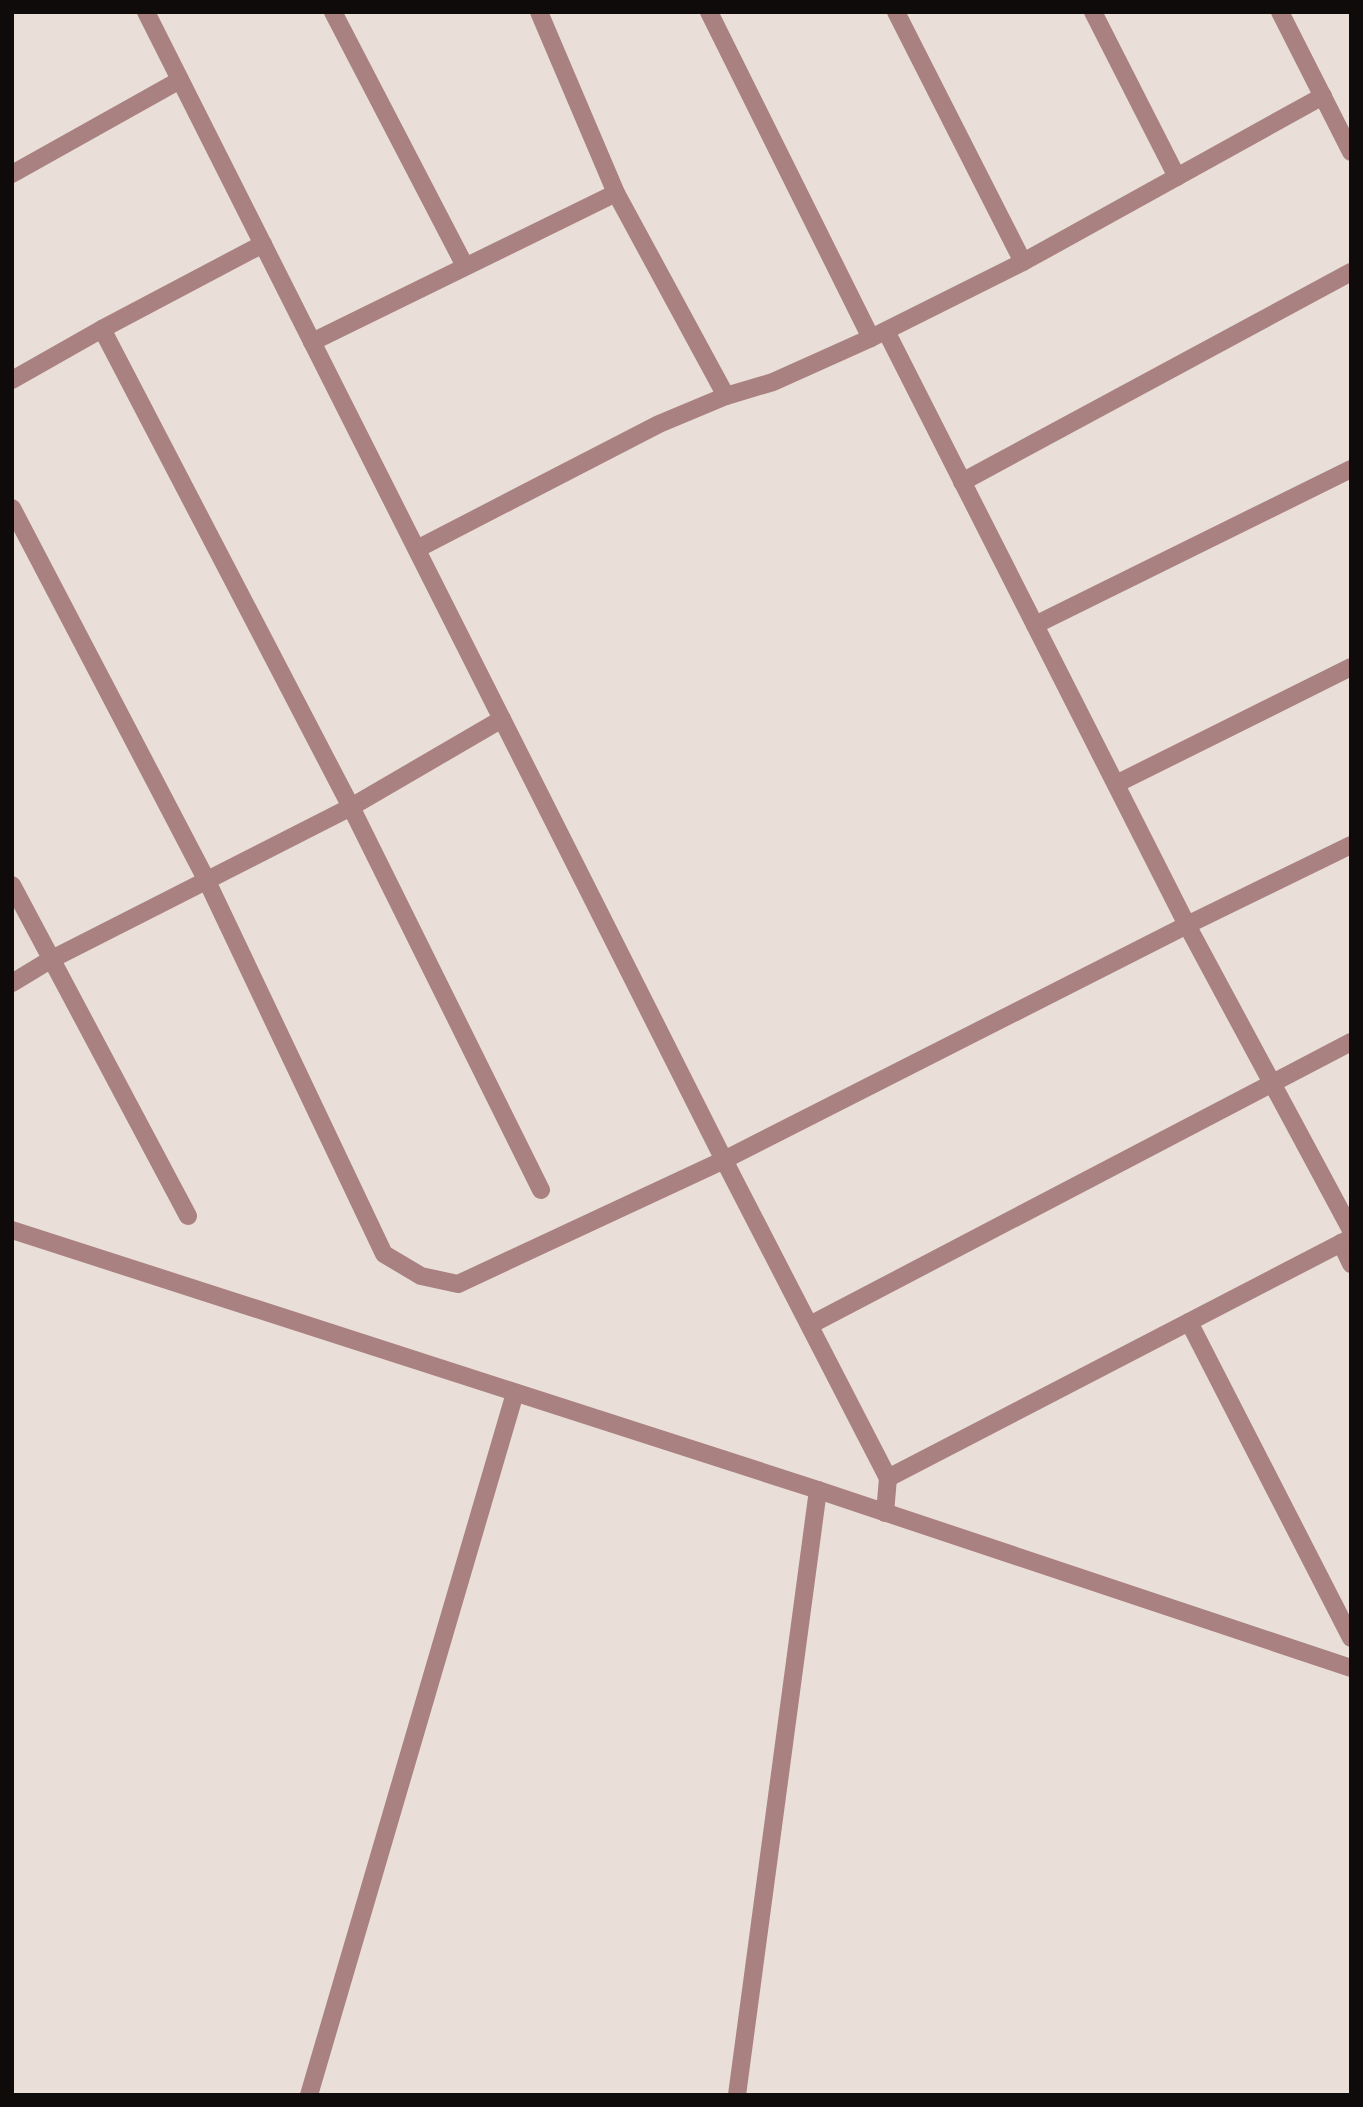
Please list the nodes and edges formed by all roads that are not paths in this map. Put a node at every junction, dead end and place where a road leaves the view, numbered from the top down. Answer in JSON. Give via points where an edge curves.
{"nodes":[{"id":1,"x":146,"y":12,"type":"edge"},
{"id":2,"x":333,"y":12,"type":"edge"},
{"id":3,"x":539,"y":12,"type":"edge"},
{"id":4,"x":709,"y":12,"type":"edge"},
{"id":5,"x":896,"y":12,"type":"edge"},
{"id":6,"x":1093,"y":12,"type":"edge"},
{"id":7,"x":1280,"y":12,"type":"edge"},
{"id":8,"x":180,"y":80,"type":"junction"},
{"id":9,"x":1323,"y":96,"type":"junction"},
{"id":10,"x":1351,"y":152,"type":"edge"},
{"id":11,"x":12,"y":174,"type":"edge"},
{"id":12,"x":1177,"y":177,"type":"junction"},
{"id":13,"x":616,"y":193,"type":"junction"},
{"id":14,"x":263,"y":244,"type":"junction"},
{"id":15,"x":1023,"y":262,"type":"junction"},
{"id":16,"x":465,"y":266,"type":"junction"},
{"id":17,"x":1351,"y":272,"type":"edge"},
{"id":18,"x":102,"y":329,"type":"junction"},
{"id":19,"x":878,"y":335,"type":"junction"},
{"id":20,"x":312,"y":342,"type":"junction"},
{"id":21,"x":12,"y":380,"type":"edge"},
{"id":22,"x":726,"y":396,"type":"junction"},
{"id":23,"x":1351,"y":469,"type":"edge"},
{"id":24,"x":962,"y":482,"type":"junction"},
{"id":25,"x":12,"y":508,"type":"edge"},
{"id":26,"x":417,"y":549,"type":"junction"},
{"id":27,"x":1035,"y":625,"type":"junction"},
{"id":28,"x":1351,"y":667,"type":"edge"},
{"id":29,"x":502,"y":719,"type":"junction"},
{"id":30,"x":1116,"y":784,"type":"junction"},
{"id":31,"x":351,"y":807,"type":"junction"},
{"id":32,"x":1351,"y":845,"type":"edge"},
{"id":33,"x":206,"y":879,"type":"junction"},
{"id":34,"x":12,"y":885,"type":"edge"},
{"id":35,"x":1187,"y":925,"type":"junction"},
{"id":36,"x":50,"y":960,"type":"junction"},
{"id":37,"x":12,"y":983,"type":"edge"},
{"id":38,"x":1351,"y":1042,"type":"edge"},
{"id":39,"x":1272,"y":1083,"type":"junction"},
{"id":40,"x":724,"y":1160,"type":"junction"},
{"id":41,"x":541,"y":1190,"type":"dead end"},
{"id":42,"x":188,"y":1216,"type":"dead end"},
{"id":43,"x":12,"y":1230,"type":"edge"},
{"id":44,"x":1347,"y":1237,"type":"edge"},
{"id":45,"x":1351,"y":1264,"type":"edge"},
{"id":46,"x":1189,"y":1322,"type":"junction"},
{"id":47,"x":810,"y":1325,"type":"junction"},
{"id":48,"x":515,"y":1393,"type":"junction"},
{"id":49,"x":888,"y":1478,"type":"junction"},
{"id":50,"x":818,"y":1490,"type":"junction"},
{"id":51,"x":885,"y":1513,"type":"junction"},
{"id":52,"x":1351,"y":1638,"type":"edge"},
{"id":53,"x":1351,"y":1668,"type":"edge"},
{"id":54,"x":309,"y":2095,"type":"edge"},
{"id":55,"x":737,"y":2095,"type":"edge"}],
"edges":[{"from":1,"to":8,"type":"street"},
{"from":2,"to":16,"type":"street"},
{"from":3,"to":13,"type":"street"},
{"from":4,"to":19,"type":"street"},
{"from":5,"to":15,"type":"street"},
{"from":6,"to":12,"type":"street"},
{"from":7,"to":9,"type":"street"},
{"from":8,"to":11,"type":"street"},
{"from":8,"to":14,"type":"street"},
{"from":9,"to":10,"type":"street"},
{"from":9,"to":12,"type":"street"},
{"from":12,"to":15,"type":"street"},
{"from":13,"to":16,"type":"street"},
{"from":13,"to":22,"type":"street"},
{"from":14,"to":18,"type":"street"},
{"from":14,"to":20,"type":"street"},
{"from":15,"to":19,"type":"street"},
{"from":16,"to":20,"type":"street"},
{"from":17,"to":24,"type":"street"},
{"from":18,"to":21,"type":"street"},
{"from":18,"to":31,"type":"street"},
{"from":19,"to":22,"type":"street","via":[[773,382]]},
{"from":19,"to":24,"type":"street"},
{"from":20,"to":26,"type":"street"},
{"from":22,"to":26,"type":"street","via":[[659,424]]},
{"from":23,"to":27,"type":"street"},
{"from":24,"to":27,"type":"street"},
{"from":25,"to":33,"type":"street"},
{"from":26,"to":29,"type":"street"},
{"from":27,"to":30,"type":"street"},
{"from":28,"to":30,"type":"street"},
{"from":29,"to":31,"type":"street"},
{"from":29,"to":40,"type":"street"},
{"from":30,"to":35,"type":"street"},
{"from":31,"to":33,"type":"street"},
{"from":31,"to":41,"type":"street"},
{"from":32,"to":35,"type":"street"},
{"from":33,"to":36,"type":"street"},
{"from":33,"to":40,"type":"street","via":[[384,1254],[421,1276],[458,1284]]},
{"from":34,"to":36,"type":"street"},
{"from":35,"to":39,"type":"street"},
{"from":35,"to":40,"type":"street"},
{"from":36,"to":37,"type":"street"},
{"from":36,"to":42,"type":"street"},
{"from":38,"to":39,"type":"street"},
{"from":39,"to":44,"type":"street"},
{"from":39,"to":47,"type":"street"},
{"from":40,"to":47,"type":"street"},
{"from":43,"to":48,"type":"street"},
{"from":44,"to":45,"type":"street"},
{"from":44,"to":46,"type":"street"},
{"from":46,"to":49,"type":"street"},
{"from":46,"to":52,"type":"street"},
{"from":47,"to":49,"type":"street"},
{"from":48,"to":50,"type":"street"},
{"from":48,"to":54,"type":"street"},
{"from":49,"to":51,"type":"street"},
{"from":50,"to":51,"type":"street"},
{"from":50,"to":55,"type":"street"},
{"from":51,"to":53,"type":"street"}]}
